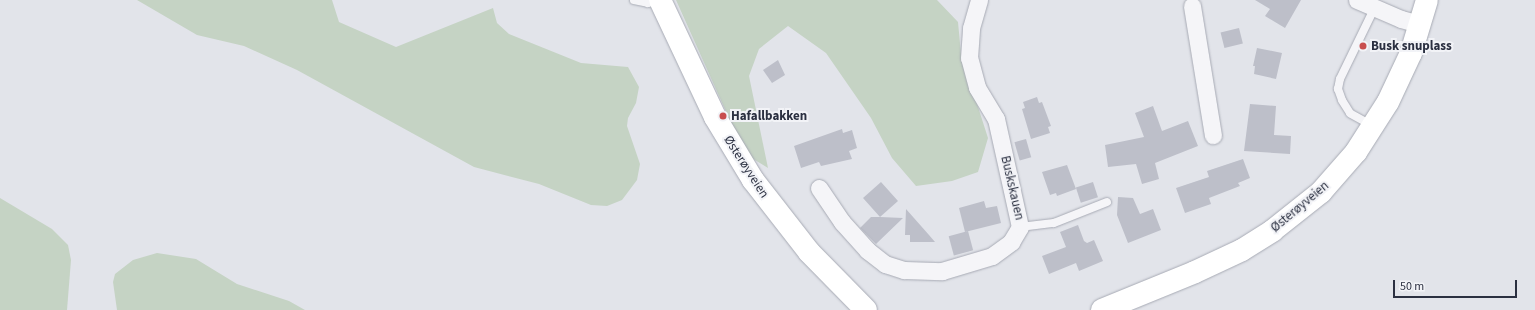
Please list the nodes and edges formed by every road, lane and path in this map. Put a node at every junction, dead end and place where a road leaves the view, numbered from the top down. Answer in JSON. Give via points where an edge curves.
{"nodes":[{"id":1,"x":634,"y":0,"type":"edge"},
{"id":2,"x":656,"y":0,"type":"edge"},
{"id":3,"x":660,"y":0,"type":"edge"},
{"id":4,"x":979,"y":0,"type":"edge"},
{"id":5,"x":1357,"y":0,"type":"edge"},
{"id":6,"x":1426,"y":0,"type":"edge"},
{"id":7,"x":1191,"y":2,"type":"edge"},
{"id":8,"x":1375,"y":7,"type":"junction"},
{"id":9,"x":1420,"y":24,"type":"junction"},
{"id":10,"x":1373,"y":126,"type":"junction"},
{"id":11,"x":1213,"y":136,"type":"dead end"},
{"id":12,"x":819,"y":188,"type":"dead end"},
{"id":13,"x":1107,"y":202,"type":"dead end"},
{"id":14,"x":1020,"y":227,"type":"junction"},
{"id":15,"x":866,"y":310,"type":"edge"},
{"id":16,"x":1102,"y":310,"type":"edge"}],
"edges":[{"from":1,"to":2,"type":"lane","via":[[648,3]]},
{"from":3,"to":15,"type":"main road","name":"Østerøyveien","via":[[714,117],[753,180],[809,252]]},
{"from":4,"to":14,"type":"street","name":"Buskskauen","via":[[971,28],[969,58],[977,87],[996,119]]},
{"from":5,"to":8,"type":"street"},
{"from":6,"to":9,"type":"main road","name":"Østerøyveien"},
{"from":7,"to":11,"type":"street"},
{"from":8,"to":9,"type":"street","via":[[1401,19]]},
{"from":8,"to":10,"type":"lane","via":[[1340,79],[1338,89],[1350,113]]},
{"from":9,"to":10,"type":"main road","name":"Østerøyveien","via":[[1400,79]]},
{"from":10,"to":16,"type":"main road","name":"Østerøyveien","via":[[1331,182],[1309,204],[1272,231],[1242,250],[1195,272]]},
{"from":12,"to":14,"type":"street","name":"Buskskauen","via":[[842,222],[866,250],[885,264],[904,270],[942,271],[992,256],[1011,242]]},
{"from":13,"to":14,"type":"lane","via":[[1054,223]]}]}
